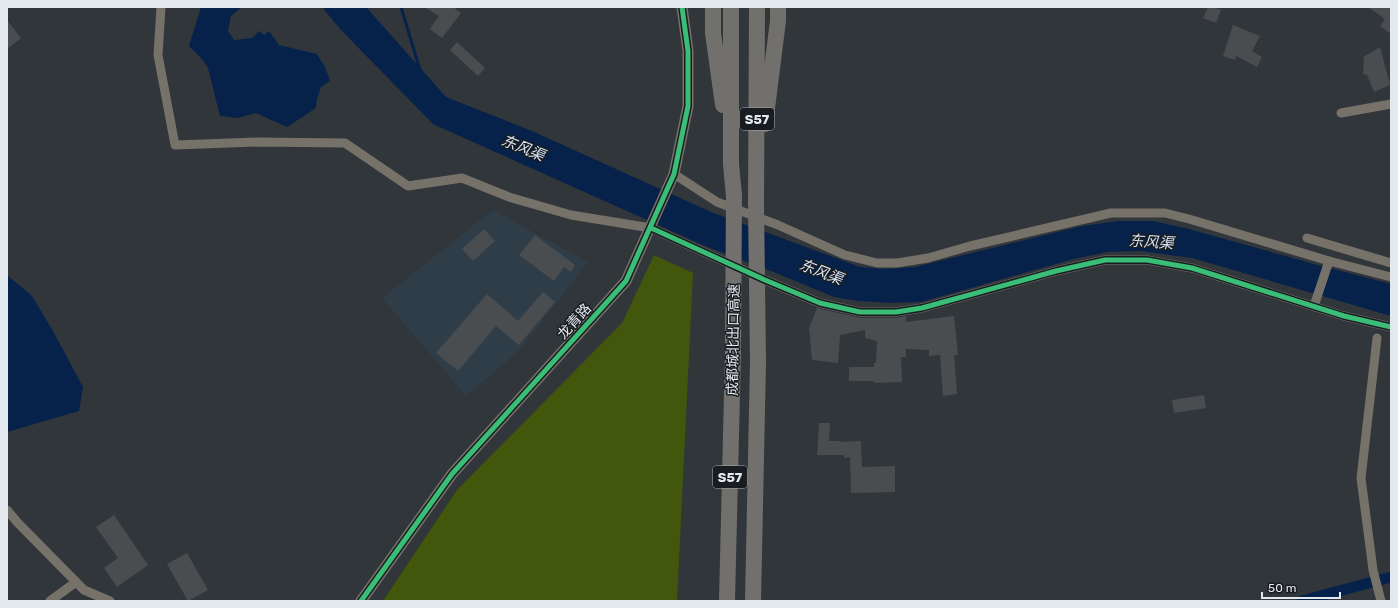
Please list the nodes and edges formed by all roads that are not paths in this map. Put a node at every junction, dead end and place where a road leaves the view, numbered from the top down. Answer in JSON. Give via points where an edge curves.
{"nodes":[{"id":1,"x":161,"y":7,"type":"edge"},
{"id":2,"x":682,"y":7,"type":"edge"},
{"id":3,"x":713,"y":7,"type":"edge"},
{"id":4,"x":732,"y":7,"type":"edge"},
{"id":5,"x":757,"y":7,"type":"edge"},
{"id":6,"x":778,"y":7,"type":"edge"},
{"id":7,"x":1391,"y":104,"type":"edge"},
{"id":8,"x":1341,"y":113,"type":"dead end"},
{"id":9,"x":731,"y":164,"type":"junction"},
{"id":10,"x":674,"y":174,"type":"junction"},
{"id":11,"x":756,"y":196,"type":"junction"},
{"id":12,"x":651,"y":228,"type":"junction"},
{"id":13,"x":1307,"y":238,"type":"dead end"},
{"id":14,"x":1329,"y":261,"type":"junction"},
{"id":15,"x":1391,"y":263,"type":"edge"},
{"id":16,"x":1391,"y":277,"type":"edge"},
{"id":17,"x":1314,"y":306,"type":"junction"},
{"id":18,"x":1391,"y":327,"type":"edge"},
{"id":19,"x":1377,"y":338,"type":"dead end"},
{"id":20,"x":7,"y":510,"type":"edge"},
{"id":21,"x":76,"y":582,"type":"junction"},
{"id":22,"x":50,"y":601,"type":"edge"},
{"id":23,"x":110,"y":601,"type":"edge"},
{"id":24,"x":361,"y":601,"type":"edge"},
{"id":25,"x":727,"y":601,"type":"edge"},
{"id":26,"x":754,"y":601,"type":"edge"},
{"id":27,"x":1381,"y":601,"type":"edge"}],
"edges":[{"from":1,"to":12,"type":"street","via":[[158,55],[175,145],[258,142],[345,143],[408,186],[462,178],[509,197],[570,215]]},
{"from":2,"to":10,"type":"street","name":"龙青路","via":[[688,52],[688,106]]},
{"from":3,"to":9,"type":"highway","via":[[713,33]]},
{"from":4,"to":9,"type":"highway","name":"成都城北出口高速","number":"S57"},
{"from":5,"to":11,"type":"highway","name":"成都城北出口高速","number":"S57"},
{"from":6,"to":11,"type":"highway"},
{"from":7,"to":8,"type":"street"},
{"from":9,"to":25,"type":"highway","name":"成都城北出口高速","number":"S57","bridge":true,"via":[[734,196],[733,352]]},
{"from":10,"to":12,"type":"street","name":"龙青路"},
{"from":10,"to":14,"type":"street","via":[[717,202],[778,225],[845,255],[877,263],[928,258],[1111,213],[1143,212],[1165,213],[1189,219]]},
{"from":11,"to":26,"type":"highway","name":"成都城北出口高速","number":"S57","bridge":true,"via":[[758,362]]},
{"from":12,"to":17,"type":"street","via":[[820,303],[860,312],[896,312],[922,308],[1104,260],[1147,260],[1192,268]]},
{"from":12,"to":24,"type":"street","name":"龙青路","via":[[626,281],[452,474]]},
{"from":13,"to":15,"type":"street"},
{"from":14,"to":16,"type":"street"},
{"from":14,"to":17,"type":"street"},
{"from":17,"to":18,"type":"street"},
{"from":19,"to":27,"type":"street","via":[[1362,478],[1373,570]]},
{"from":20,"to":21,"type":"street"},
{"from":21,"to":22,"type":"street"},
{"from":21,"to":23,"type":"street","via":[[84,590]]}]}
